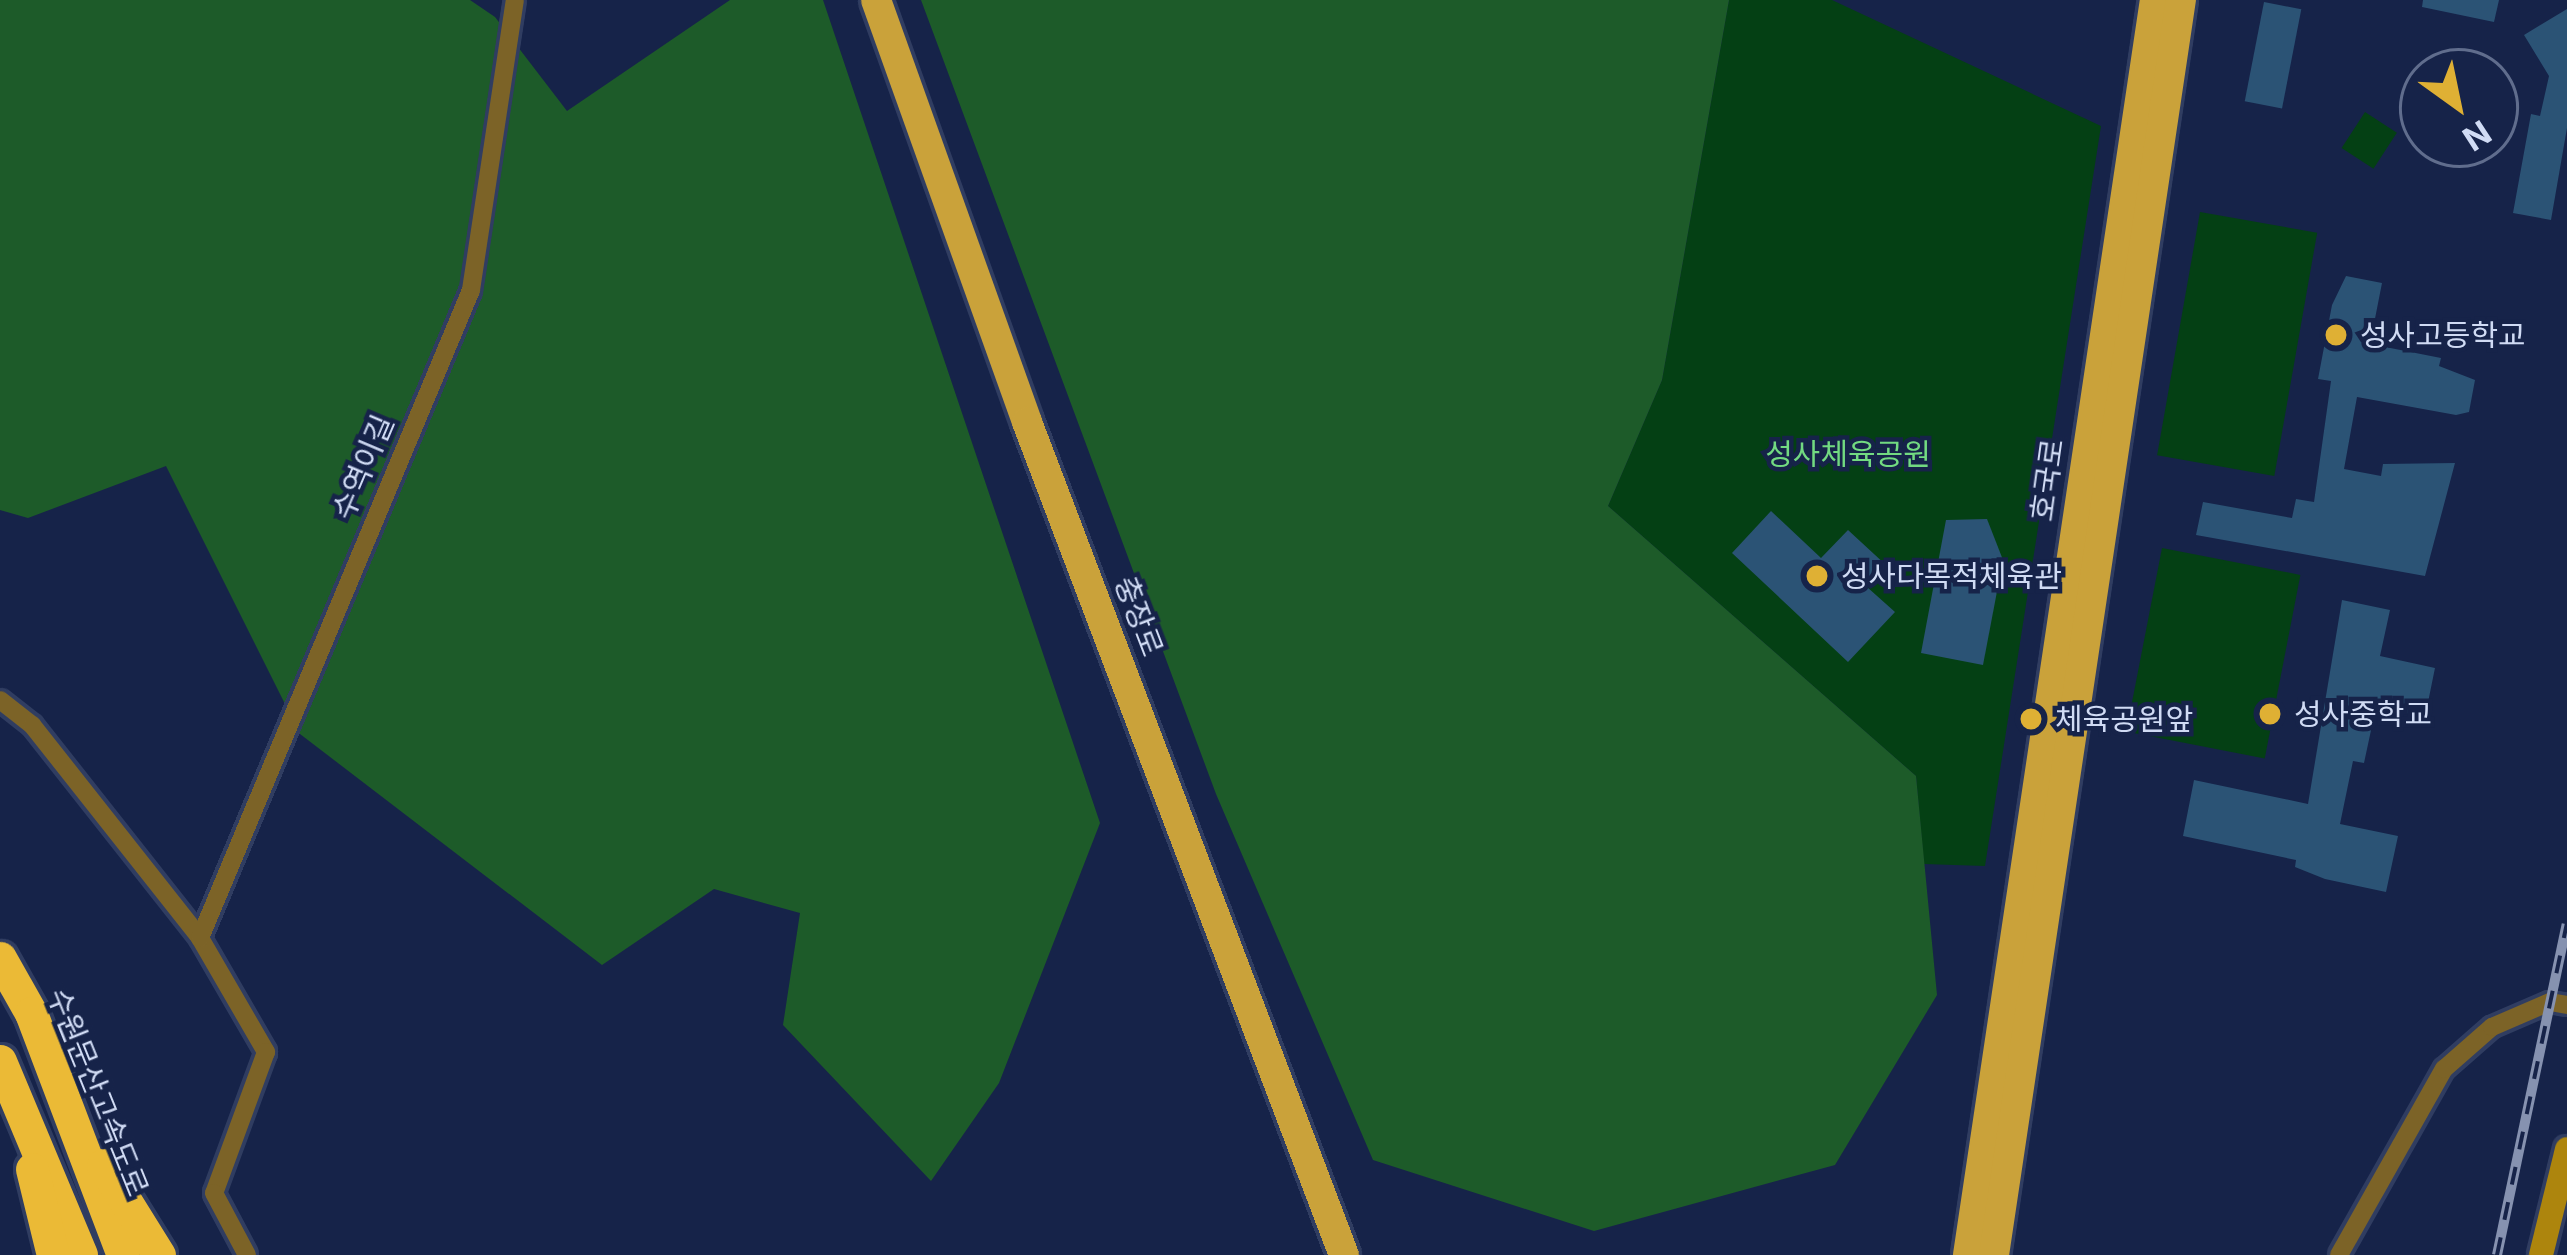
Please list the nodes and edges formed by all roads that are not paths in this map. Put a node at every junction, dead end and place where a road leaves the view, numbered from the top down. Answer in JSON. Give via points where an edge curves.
{"nodes":[{"id":1,"x":515,"y":0,"type":"edge"},
{"id":2,"x":876,"y":0,"type":"edge"},
{"id":3,"x":2155,"y":0,"type":"edge"},
{"id":4,"x":2181,"y":0,"type":"edge"},
{"id":5,"x":0,"y":700,"type":"edge"},
{"id":6,"x":200,"y":938,"type":"junction"},
{"id":7,"x":0,"y":958,"type":"edge"},
{"id":8,"x":2567,"y":1005,"type":"edge"},
{"id":9,"x":6,"y":1073,"type":"edge"},
{"id":10,"x":80,"y":1133,"type":"junction"},
{"id":11,"x":2567,"y":1149,"type":"edge"},
{"id":12,"x":52,"y":1255,"type":"edge"},
{"id":13,"x":81,"y":1255,"type":"edge"},
{"id":14,"x":123,"y":1255,"type":"edge"},
{"id":15,"x":159,"y":1255,"type":"edge"},
{"id":16,"x":247,"y":1255,"type":"edge"},
{"id":17,"x":1345,"y":1255,"type":"edge"},
{"id":18,"x":1968,"y":1255,"type":"edge"},
{"id":19,"x":1994,"y":1255,"type":"edge"},
{"id":20,"x":2339,"y":1255,"type":"edge"},
{"id":21,"x":2541,"y":1255,"type":"edge"}],
"edges":[{"from":1,"to":6,"type":"street","name":"수역이길","via":[[470,290]]},
{"from":2,"to":17,"type":"main road","name":"충장로","via":[[1027,422]]},
{"from":3,"to":18,"type":"main road","name":"호국로"},
{"from":4,"to":19,"type":"main road","name":"호국로"},
{"from":5,"to":6,"type":"street","via":[[32,725]]},
{"from":6,"to":16,"type":"street","via":[[266,1052],[214,1193]]},
{"from":7,"to":10,"type":"highway","name":"수원문산고속도로"},
{"from":8,"to":20,"type":"street","via":[[2550,1002],[2492,1028],[2444,1069]]},
{"from":9,"to":12,"type":"highway"},
{"from":9,"to":13,"type":"highway"},
{"from":10,"to":14,"type":"highway","name":"수원문산고속도로"},
{"from":10,"to":15,"type":"highway"},
{"from":11,"to":21,"type":"main road"}]}
